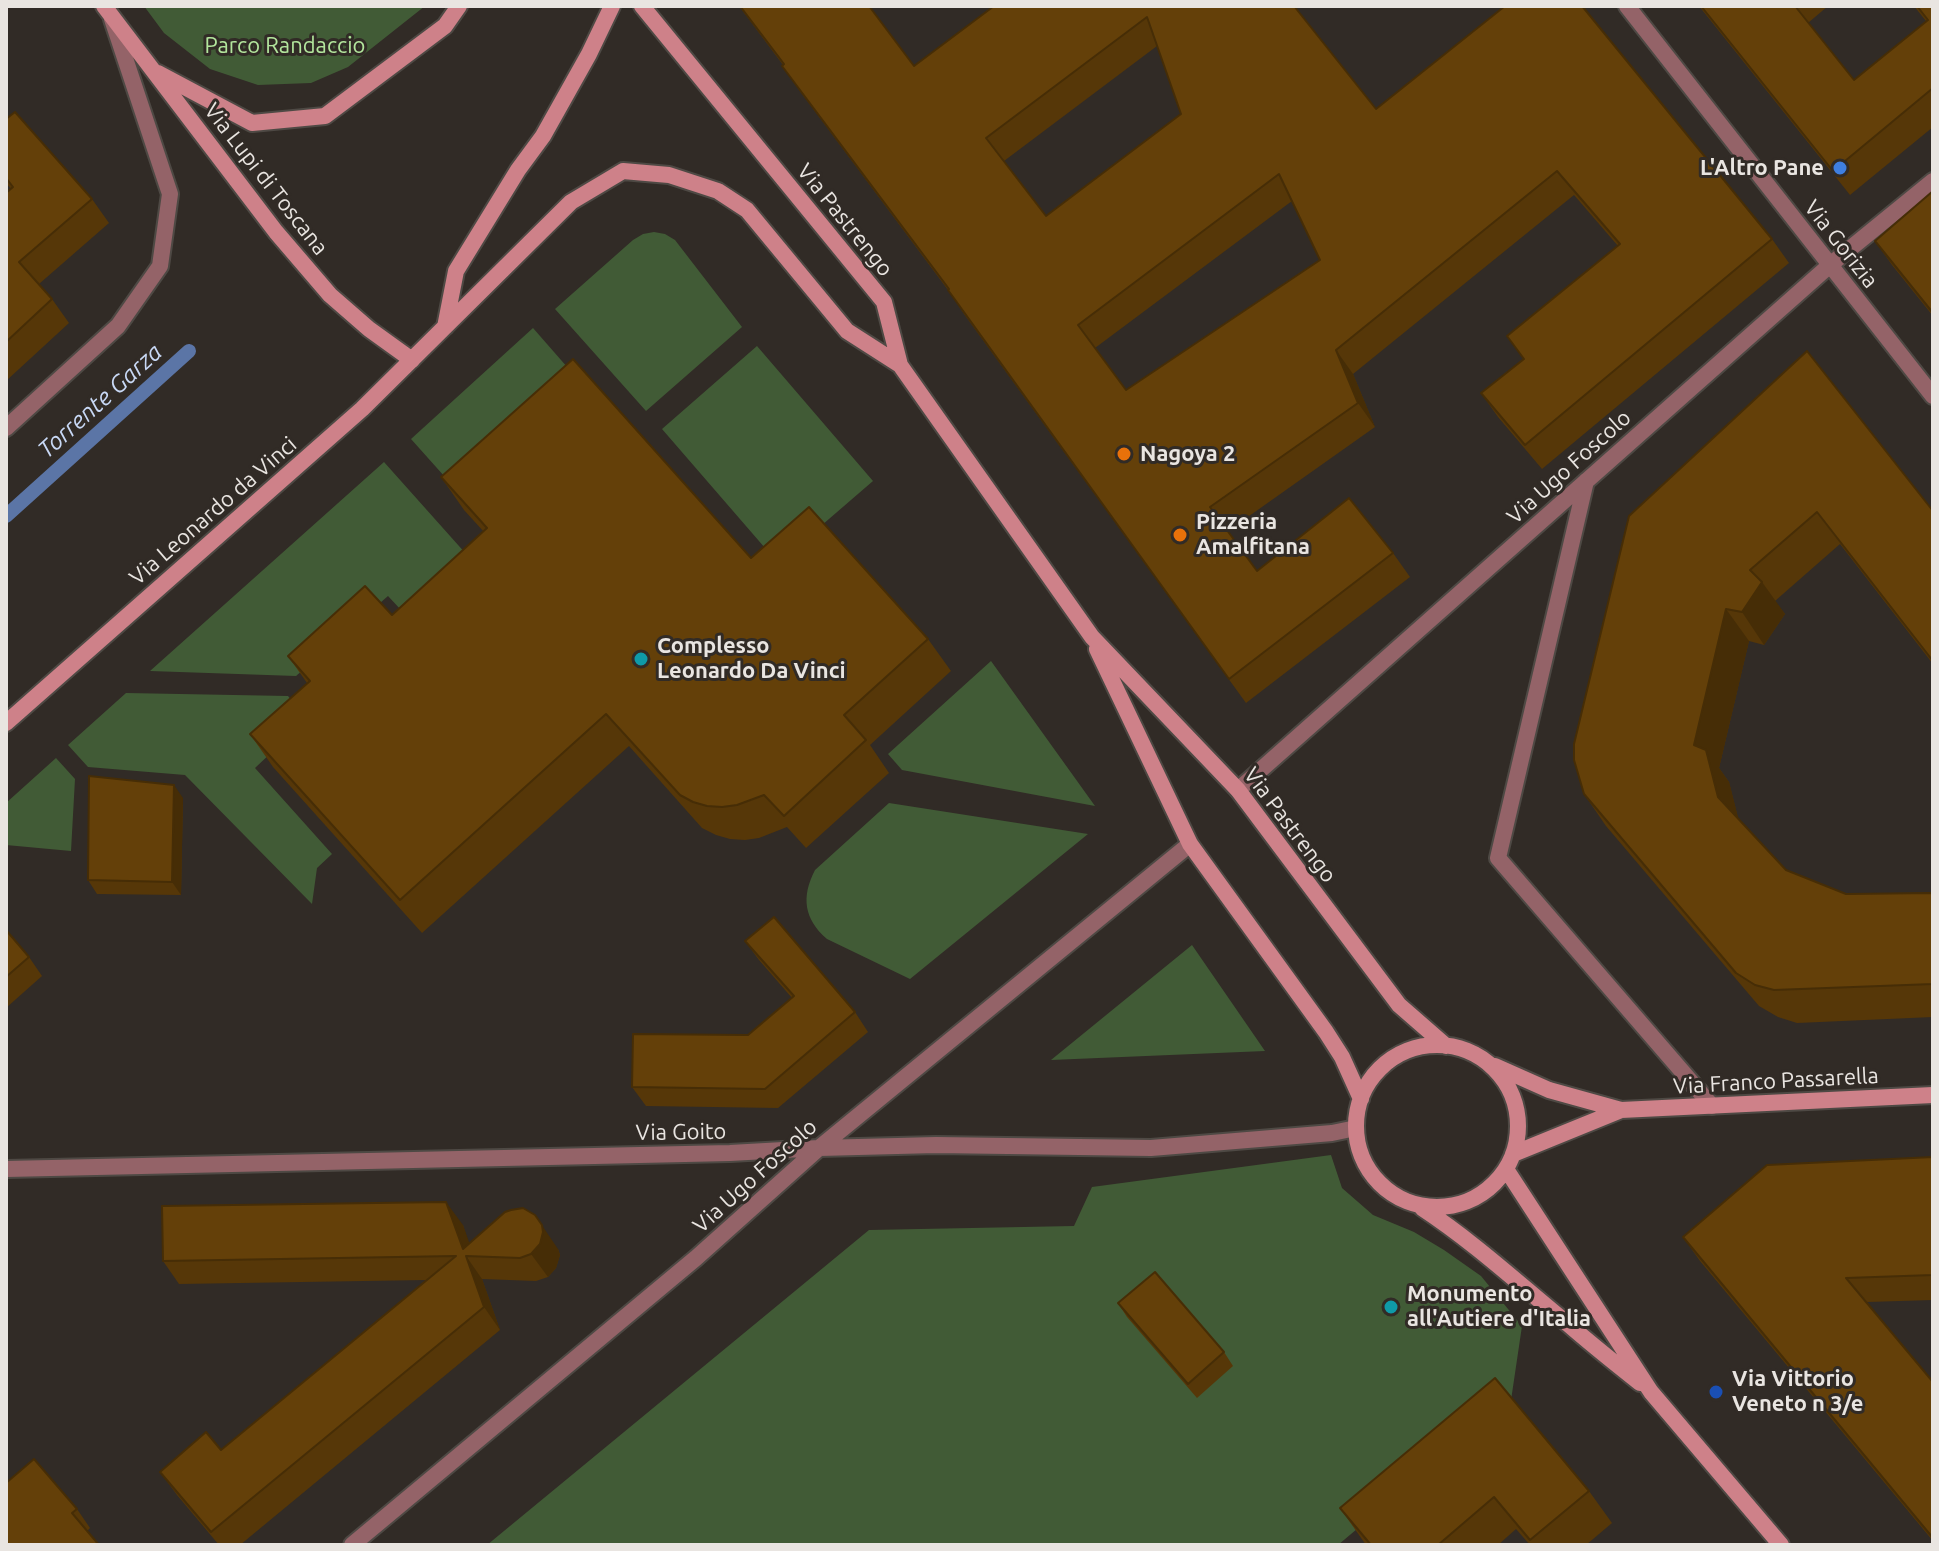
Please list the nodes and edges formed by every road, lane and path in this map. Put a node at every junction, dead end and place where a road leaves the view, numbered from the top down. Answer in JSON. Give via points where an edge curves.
{"nodes":[{"id":1,"x":459,"y":6,"type":"edge"},
{"id":2,"x":612,"y":6,"type":"edge"},
{"id":3,"x":642,"y":6,"type":"edge"},
{"id":4,"x":1627,"y":6,"type":"edge"},
{"id":5,"x":107,"y":10,"type":"edge"},
{"id":6,"x":153,"y":70,"type":"junction"},
{"id":7,"x":1933,"y":181,"type":"edge"},
{"id":8,"x":1830,"y":265,"type":"junction"},
{"id":9,"x":445,"y":328,"type":"junction"},
{"id":10,"x":412,"y":360,"type":"junction"},
{"id":11,"x":900,"y":365,"type":"junction"},
{"id":12,"x":1933,"y":396,"type":"edge"},
{"id":13,"x":6,"y":428,"type":"edge"},
{"id":14,"x":1586,"y":481,"type":"junction"},
{"id":15,"x":1092,"y":637,"type":"junction"},
{"id":16,"x":6,"y":723,"type":"edge"},
{"id":17,"x":1238,"y":790,"type":"junction"},
{"id":18,"x":1190,"y":844,"type":"junction"},
{"id":19,"x":1446,"y":1046,"type":"junction"},
{"id":20,"x":1489,"y":1064,"type":"junction"},
{"id":21,"x":1933,"y":1095,"type":"edge"},
{"id":22,"x":1361,"y":1099,"type":"junction"},
{"id":23,"x":1712,"y":1106,"type":"junction"},
{"id":24,"x":1621,"y":1110,"type":"junction"},
{"id":25,"x":1356,"y":1128,"type":"junction"},
{"id":26,"x":819,"y":1148,"type":"junction"},
{"id":27,"x":1509,"y":1162,"type":"junction"},
{"id":28,"x":6,"y":1169,"type":"edge"},
{"id":29,"x":1418,"y":1205,"type":"junction"},
{"id":30,"x":1651,"y":1392,"type":"junction"},
{"id":31,"x":352,"y":1545,"type":"edge"},
{"id":32,"x":1781,"y":1545,"type":"edge"}],
"edges":[{"from":1,"to":6,"type":"street","via":[[445,26],[325,116],[252,123]]},
{"from":2,"to":9,"type":"street","via":[[543,136],[456,271]]},
{"from":3,"to":11,"type":"street","name":"Via Pastrengo","via":[[884,302]]},
{"from":4,"to":8,"type":"street","name":"Via Gorizia"},
{"from":5,"to":6,"type":"street","name":"Via Lupi di Toscana"},
{"from":5,"to":13,"type":"street","via":[[170,194],[160,266],[118,326]]},
{"from":6,"to":10,"type":"street","name":"Via Lupi di Toscana","via":[[330,295]]},
{"from":7,"to":8,"type":"street","name":"Via Ugo Foscolo"},
{"from":8,"to":12,"type":"street","name":"Via Gorizia"},
{"from":8,"to":14,"type":"street","name":"Via Ugo Foscolo"},
{"from":9,"to":10,"type":"street","name":"Via Leonardo da Vinci"},
{"from":9,"to":11,"type":"street","name":"Via Leonardo da Vinci","via":[[571,202],[623,171],[638,172],[669,175],[718,191],[747,210],[847,331]]},
{"from":10,"to":16,"type":"street","name":"Via Leonardo da Vinci"},
{"from":11,"to":15,"type":"street","name":"Via Pastrengo"},
{"from":14,"to":17,"type":"street","name":"Via Ugo Foscolo"},
{"from":14,"to":23,"type":"street","via":[[1498,858]]},
{"from":15,"to":17,"type":"street","name":"Via Pastrengo"},
{"from":15,"to":18,"type":"street","name":"Via Pastrengo"},
{"from":17,"to":19,"type":"street","name":"Via Pastrengo","via":[[1399,1005]]},
{"from":18,"to":22,"type":"street","name":"Via Pastrengo","via":[[1326,1032]]},
{"from":18,"to":26,"type":"street","name":"Via Ugo Foscolo"},
{"from":19,"to":20,"type":"street"},
{"from":19,"to":22,"type":"street","via":[[1416,1049],[1388,1062]]},
{"from":20,"to":24,"type":"street","name":"Via Franco Passarella","via":[[1549,1090]]},
{"from":20,"to":27,"type":"street","via":[[1515,1105],[1517,1138]]},
{"from":21,"to":23,"type":"street","name":"Via Franco Passarella"},
{"from":22,"to":25,"type":"street"},
{"from":23,"to":24,"type":"street","name":"Via Franco Passarella"},
{"from":24,"to":27,"type":"street","name":"Via Franco Passarella"},
{"from":25,"to":26,"type":"street","name":"Via Goito","via":[[1151,1148]]},
{"from":25,"to":29,"type":"street","via":[[1363,1158],[1379,1183]]},
{"from":26,"to":28,"type":"street","name":"Via Goito"},
{"from":26,"to":31,"type":"street","name":"Via Ugo Foscolo","via":[[696,1258]]},
{"from":27,"to":29,"type":"street","via":[[1483,1193],[1468,1202]]},
{"from":27,"to":30,"type":"street"},
{"from":29,"to":30,"type":"street","via":[[1484,1252]]},
{"from":30,"to":32,"type":"street"}]}
